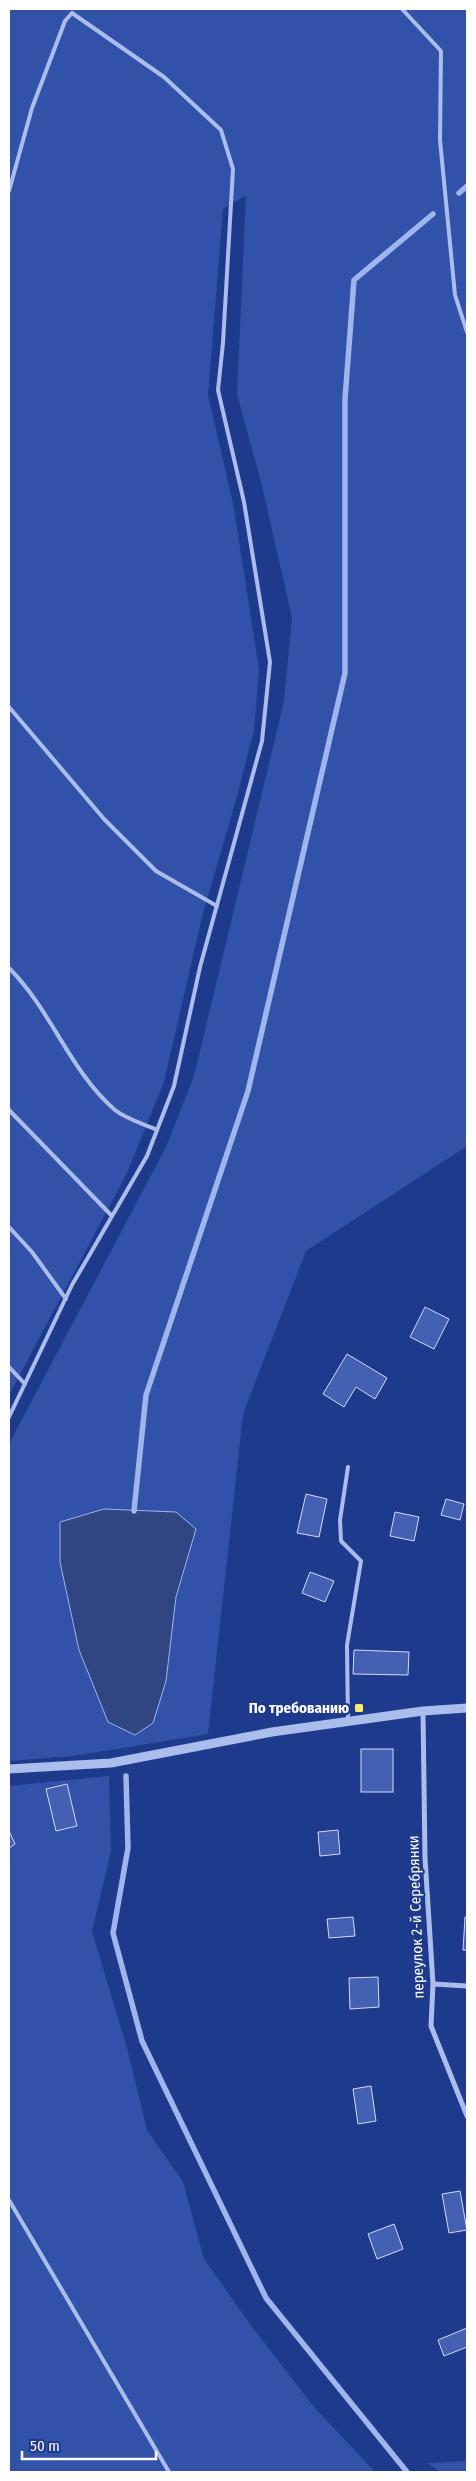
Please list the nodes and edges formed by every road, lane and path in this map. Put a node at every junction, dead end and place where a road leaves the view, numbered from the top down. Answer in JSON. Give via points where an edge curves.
{"nodes":[{"id":1,"x":402,"y":9,"type":"edge"},
{"id":2,"x":71,"y":11,"type":"edge"},
{"id":3,"x":9,"y":191,"type":"edge"},
{"id":4,"x":467,"y":332,"type":"edge"},
{"id":5,"x":9,"y":706,"type":"edge"},
{"id":6,"x":217,"y":906,"type":"junction"},
{"id":7,"x":9,"y":968,"type":"edge"},
{"id":8,"x":9,"y":1110,"type":"edge"},
{"id":9,"x":157,"y":1130,"type":"junction"},
{"id":10,"x":112,"y":1216,"type":"junction"},
{"id":11,"x":9,"y":1227,"type":"edge"},
{"id":12,"x":66,"y":1298,"type":"junction"},
{"id":13,"x":9,"y":1367,"type":"edge"},
{"id":14,"x":25,"y":1384,"type":"junction"},
{"id":15,"x":9,"y":1417,"type":"edge"},
{"id":16,"x":348,"y":1466,"type":"dead end"},
{"id":17,"x":467,"y":1708,"type":"edge"},
{"id":18,"x":423,"y":1711,"type":"junction"},
{"id":19,"x":348,"y":1722,"type":"junction"},
{"id":20,"x":9,"y":1769,"type":"edge"},
{"id":21,"x":433,"y":1984,"type":"junction"},
{"id":22,"x":467,"y":1986,"type":"edge"},
{"id":23,"x":467,"y":2116,"type":"edge"},
{"id":24,"x":9,"y":2200,"type":"edge"},
{"id":25,"x":169,"y":2472,"type":"edge"}],
"edges":[{"from":1,"to":4,"type":"lane","via":[[442,51],[440,140],[456,295]]},
{"from":2,"to":3,"type":"lane","via":[[32,108]]},
{"from":2,"to":6,"type":"lane","via":[[164,77],[221,130],[232,169],[224,342],[218,390],[244,502],[270,662],[262,741]]},
{"from":5,"to":6,"type":"lane","via":[[104,819],[156,870]]},
{"from":6,"to":9,"type":"lane","via":[[174,1086]]},
{"from":7,"to":9,"type":"lane","via":[[53,1024],[81,1075],[117,1111]]},
{"from":8,"to":10,"type":"lane"},
{"from":9,"to":10,"type":"lane","via":[[147,1156]]},
{"from":10,"to":12,"type":"lane"},
{"from":11,"to":12,"type":"lane"},
{"from":12,"to":14,"type":"lane"},
{"from":13,"to":14,"type":"lane"},
{"from":14,"to":15,"type":"lane"},
{"from":16,"to":19,"type":"lane","via":[[340,1520],[341,1541],[361,1562],[347,1645]]},
{"from":17,"to":18,"type":"street"},
{"from":18,"to":19,"type":"street"},
{"from":18,"to":21,"type":"street","name":"переулок 2-й Серебрянки","via":[[425,1858]]},
{"from":19,"to":20,"type":"street","via":[[272,1732],[111,1763]]},
{"from":21,"to":22,"type":"street"},
{"from":21,"to":23,"type":"street","name":"переулок 2-й Серебрянки","via":[[431,2026]]},
{"from":24,"to":25,"type":"lane"}]}
